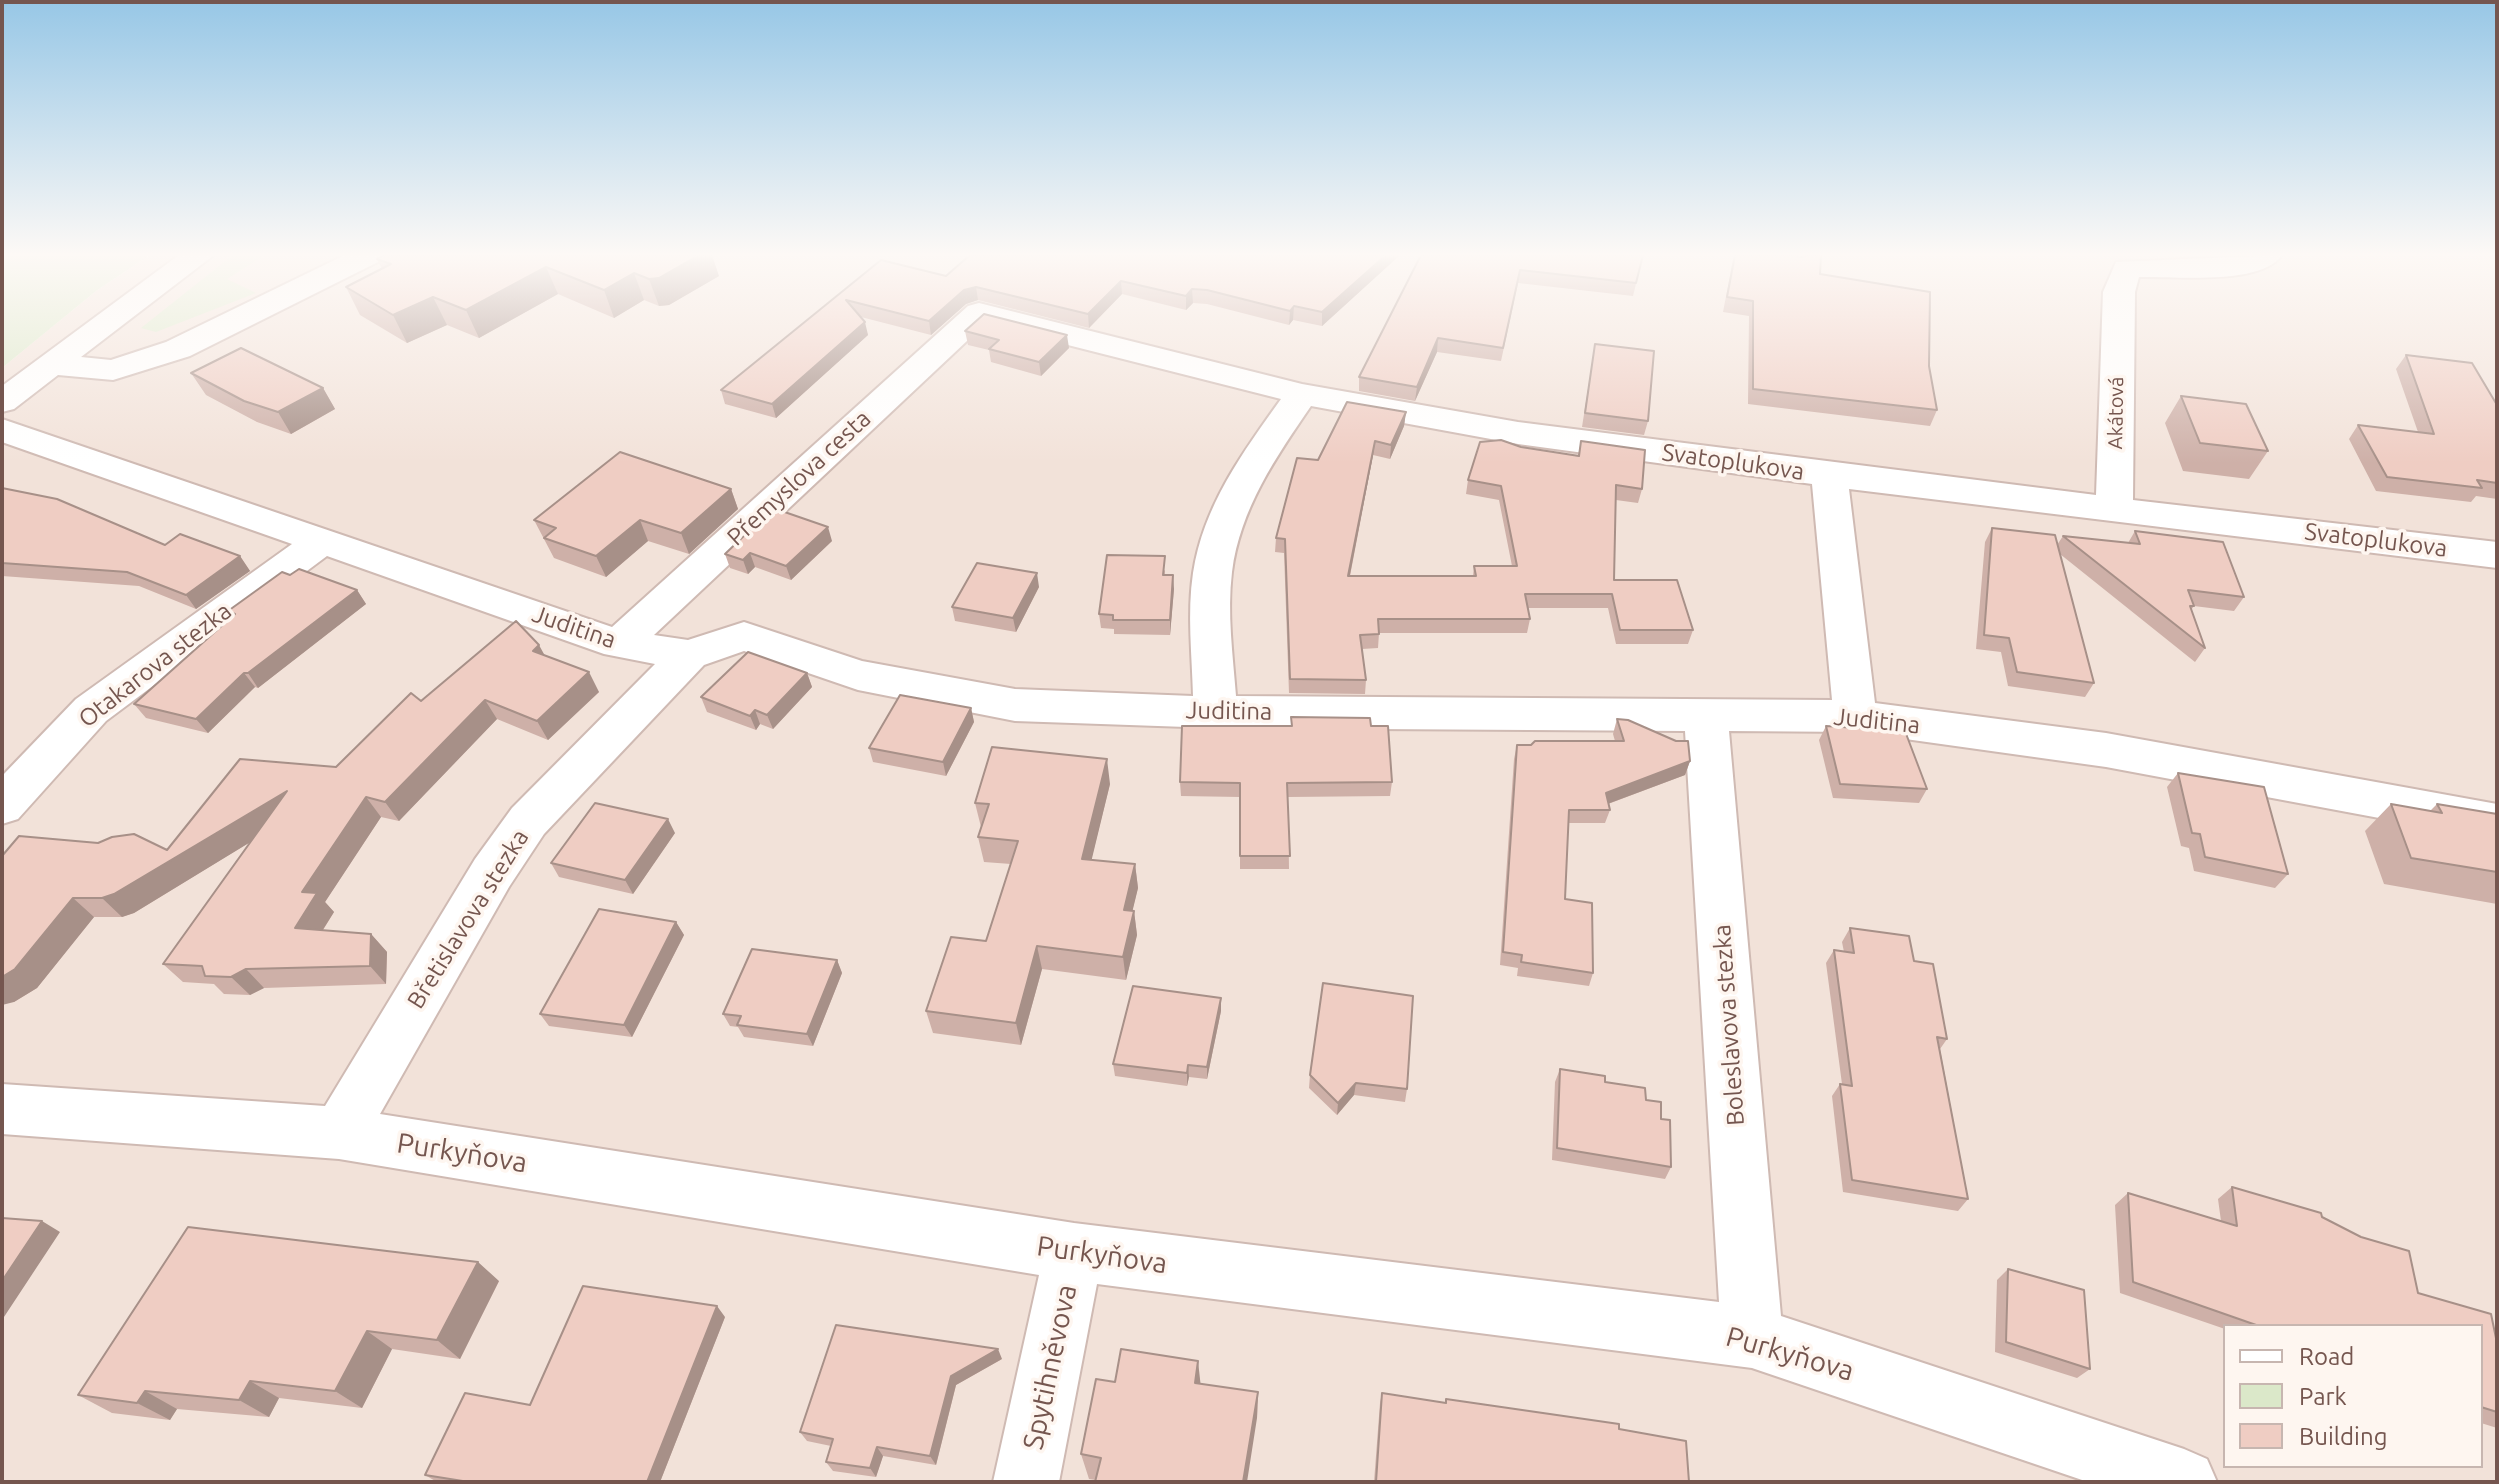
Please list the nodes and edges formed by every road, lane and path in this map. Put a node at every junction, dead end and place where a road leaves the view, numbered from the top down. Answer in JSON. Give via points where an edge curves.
{"nodes":[{"id":1,"x":104,"y":324,"type":"edge"},
{"id":2,"x":228,"y":324,"type":"edge"},
{"id":3,"x":967,"y":324,"type":"edge"},
{"id":4,"x":1024,"y":324,"type":"edge"},
{"id":5,"x":2118,"y":324,"type":"edge"},
{"id":6,"x":50,"y":364,"type":"junction"},
{"id":7,"x":1302,"y":394,"type":"junction"},
{"id":8,"x":2,"y":402,"type":"edge"},
{"id":9,"x":2,"y":430,"type":"edge"},
{"id":10,"x":1829,"y":475,"type":"junction"},
{"id":11,"x":2114,"y":509,"type":"junction"},
{"id":12,"x":323,"y":540,"type":"junction"},
{"id":13,"x":2497,"y":555,"type":"edge"},
{"id":14,"x":619,"y":644,"type":"junction"},
{"id":15,"x":689,"y":655,"type":"junction"},
{"id":16,"x":1215,"y":712,"type":"junction"},
{"id":17,"x":1706,"y":713,"type":"junction"},
{"id":18,"x":1855,"y":716,"type":"junction"},
{"id":19,"x":2,"y":806,"type":"edge"},
{"id":20,"x":2497,"y":822,"type":"edge"},
{"id":21,"x":2,"y":1109,"type":"edge"},
{"id":22,"x":339,"y":1133,"type":"junction"},
{"id":23,"x":1074,"y":1252,"type":"junction"},
{"id":24,"x":1752,"y":1337,"type":"junction"},
{"id":25,"x":1026,"y":1482,"type":"edge"},
{"id":26,"x":2184,"y":1482,"type":"edge"}],
"edges":[{"from":1,"to":6,"type":"street"},
{"from":2,"to":6,"type":"street","via":[[178,349],[113,370]]},
{"from":3,"to":14,"type":"street","name":"Přemyslova cesta"},
{"from":4,"to":7,"type":"street","name":"Svatoplukova"},
{"from":5,"to":11,"type":"street","name":"Akátová"},
{"from":6,"to":8,"type":"street"},
{"from":7,"to":10,"type":"street","name":"Svatoplukova","via":[[1518,433]]},
{"from":7,"to":16,"type":"street","via":[[1249,472],[1225,521],[1212,574]]},
{"from":9,"to":12,"type":"street","name":"Juditina"},
{"from":10,"to":11,"type":"street","name":"Svatoplukova"},
{"from":10,"to":18,"type":"street"},
{"from":11,"to":13,"type":"street","name":"Svatoplukova"},
{"from":12,"to":14,"type":"street","name":"Juditina"},
{"from":12,"to":19,"type":"street","name":"Otakarova stezka","via":[[91,710]]},
{"from":14,"to":15,"type":"street","name":"Juditina"},
{"from":15,"to":16,"type":"street","name":"Juditina","via":[[744,636],[858,675],[1015,705]]},
{"from":15,"to":22,"type":"street","name":"Břetislavova stezka","via":[[528,821]]},
{"from":16,"to":17,"type":"street","name":"Juditina"},
{"from":17,"to":18,"type":"street","name":"Juditina"},
{"from":17,"to":24,"type":"street","name":"Boleslavova stezka"},
{"from":18,"to":20,"type":"street","name":"Juditina","via":[[2106,750]]},
{"from":21,"to":22,"type":"street","name":"Purkyňova"},
{"from":22,"to":23,"type":"street","name":"Purkyňova"},
{"from":23,"to":24,"type":"street","name":"Purkyňova"},
{"from":23,"to":25,"type":"street","name":"Spytihněvova"},
{"from":24,"to":26,"type":"street","name":"Purkyňova"}]}
